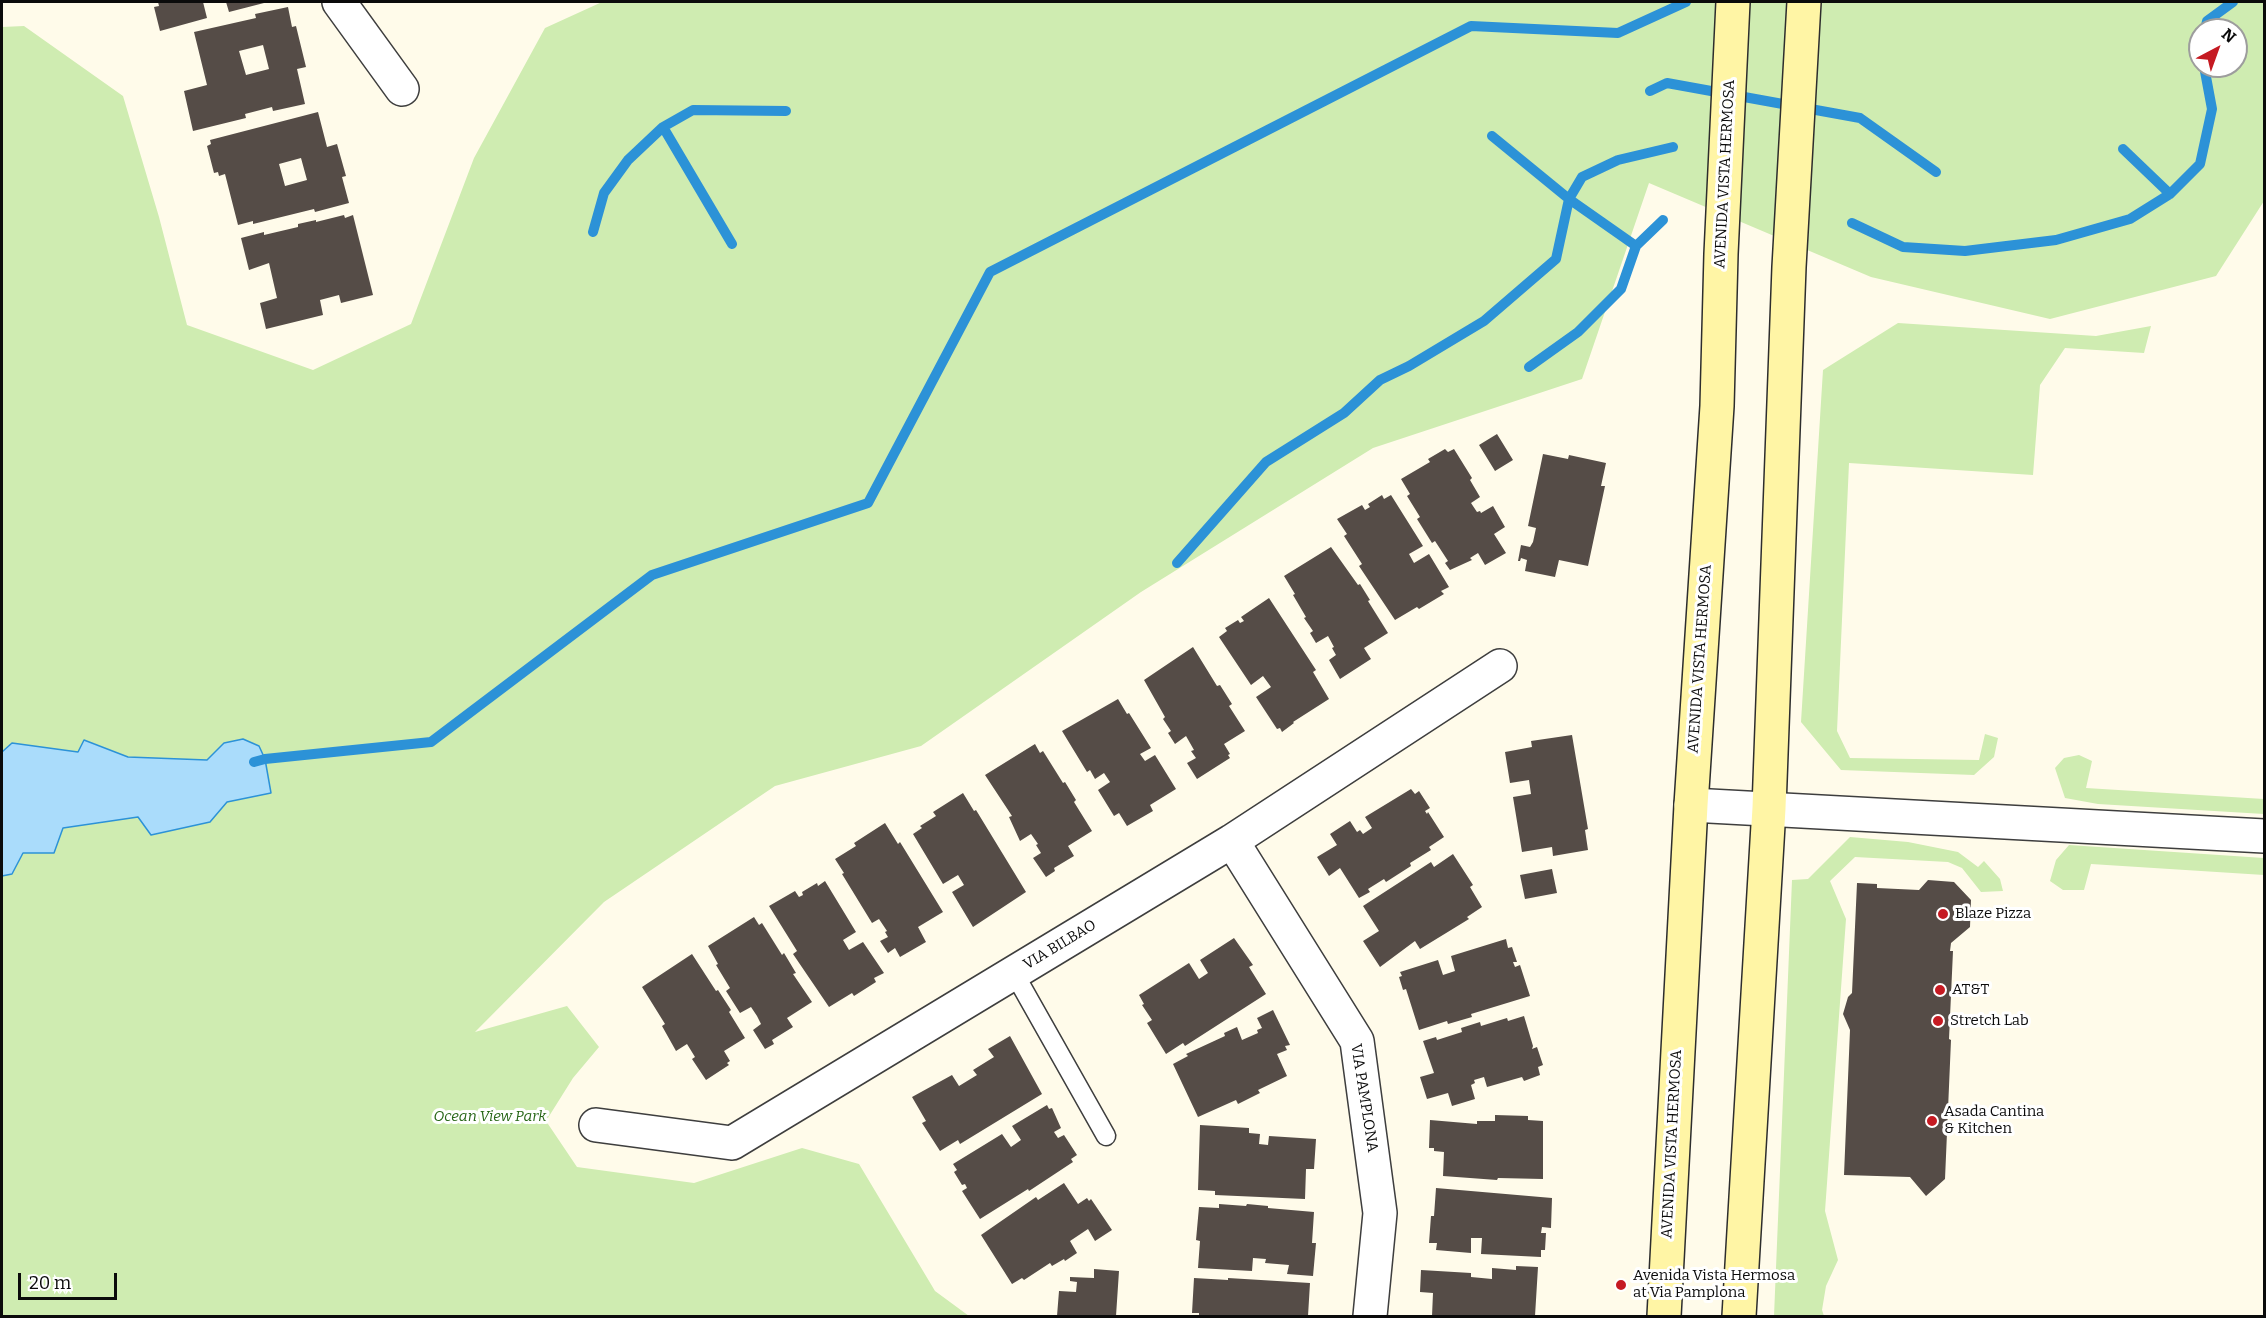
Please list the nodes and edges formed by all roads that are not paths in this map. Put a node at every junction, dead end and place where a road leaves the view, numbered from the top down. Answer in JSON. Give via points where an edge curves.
{"nodes":[{"id":1,"x":339,"y":2,"type":"edge"},
{"id":2,"x":1733,"y":2,"type":"edge"},
{"id":3,"x":1804,"y":2,"type":"edge"},
{"id":4,"x":402,"y":89,"type":"dead end"},
{"id":5,"x":1500,"y":666,"type":"dead end"},
{"id":6,"x":1691,"y":804,"type":"junction"},
{"id":7,"x":1769,"y":808,"type":"junction"},
{"id":8,"x":2265,"y":836,"type":"edge"},
{"id":9,"x":1232,"y":842,"type":"junction"},
{"id":10,"x":1014,"y":973,"type":"junction"},
{"id":11,"x":596,"y":1125,"type":"dead end"},
{"id":12,"x":1106,"y":1136,"type":"dead end"},
{"id":13,"x":1370,"y":1317,"type":"edge"},
{"id":14,"x":1664,"y":1317,"type":"edge"},
{"id":15,"x":1738,"y":1317,"type":"edge"}],
"edges":[{"from":1,"to":4,"type":"street"},
{"from":2,"to":6,"type":"main road","name":"AVENIDA VISTA HERMOSA","via":[[1717,406]]},
{"from":3,"to":7,"type":"main road","via":[[1789,267]]},
{"from":5,"to":9,"type":"street","name":"VIA BILBAO"},
{"from":6,"to":7,"type":"street"},
{"from":6,"to":14,"type":"main road","name":"AVENIDA VISTA HERMOSA"},
{"from":7,"to":8,"type":"street"},
{"from":7,"to":15,"type":"main road"},
{"from":9,"to":10,"type":"street","name":"VIA BILBAO"},
{"from":9,"to":13,"type":"street","name":"VIA PAMPLONA","via":[[1357,1041],[1380,1213]]},
{"from":10,"to":11,"type":"street","name":"VIA BILBAO","via":[[732,1143]]},
{"from":10,"to":12,"type":"lane"}]}
